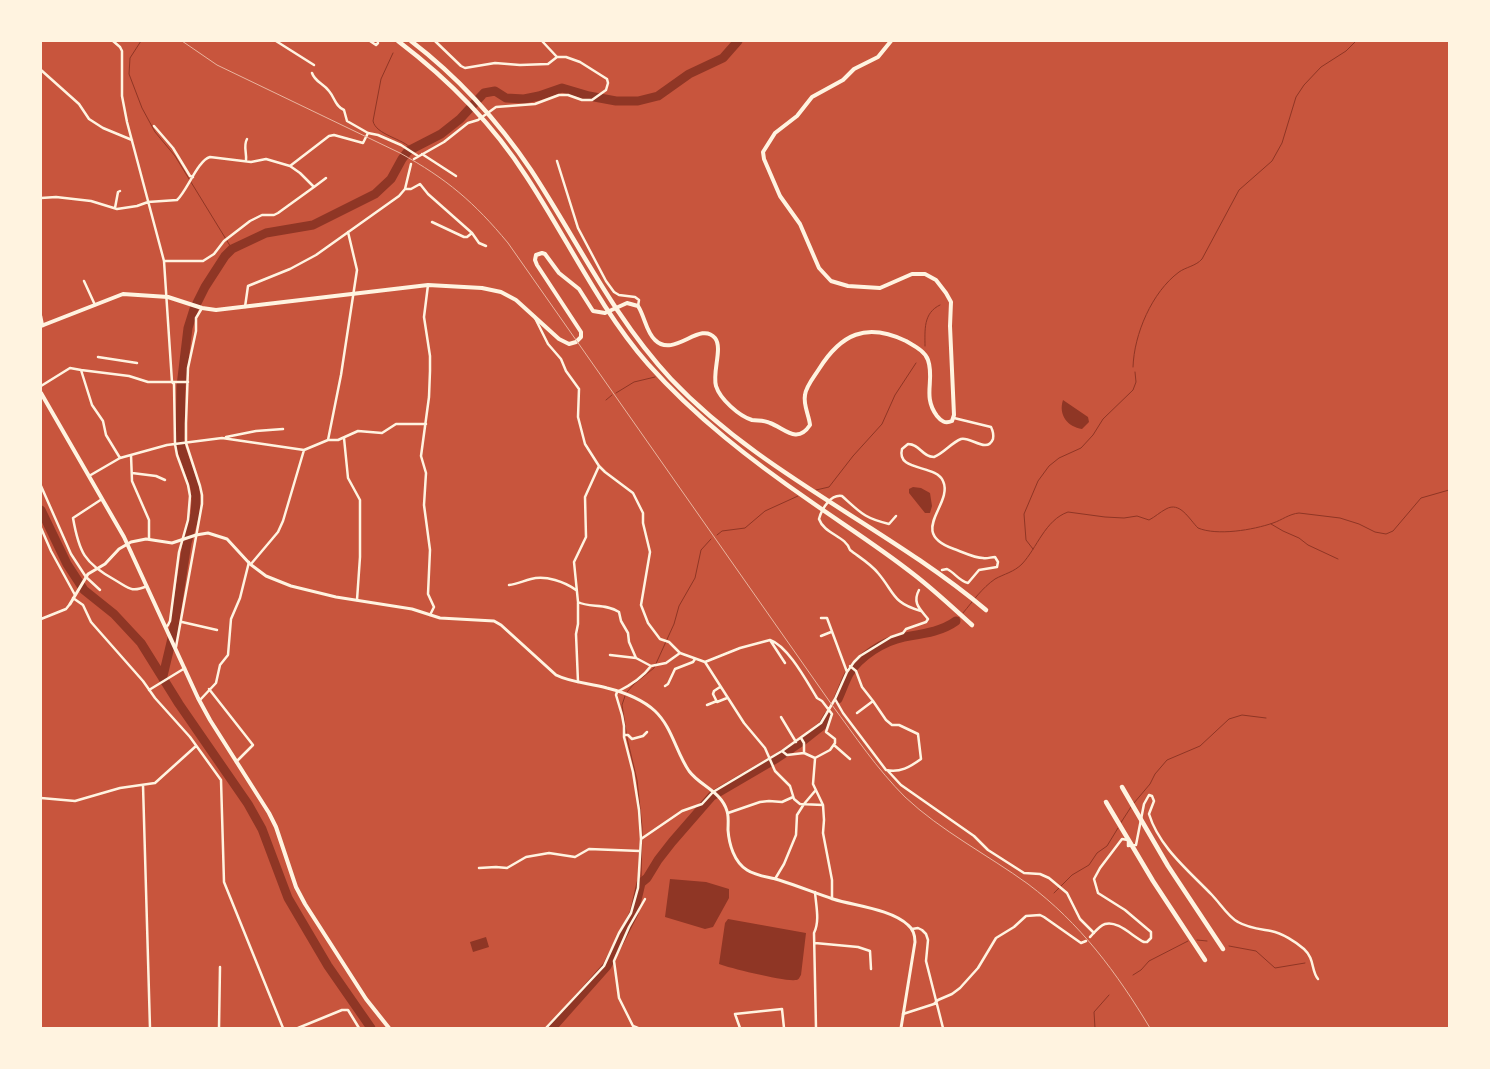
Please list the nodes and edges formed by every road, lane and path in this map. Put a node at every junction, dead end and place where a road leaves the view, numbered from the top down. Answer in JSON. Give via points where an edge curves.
{"nodes":[{"id":1,"x":113,"y":41,"type":"edge"},
{"id":2,"x":276,"y":41,"type":"edge"},
{"id":3,"x":370,"y":41,"type":"edge"},
{"id":4,"x":398,"y":41,"type":"edge"},
{"id":5,"x":410,"y":41,"type":"edge"},
{"id":6,"x":435,"y":41,"type":"edge"},
{"id":7,"x":542,"y":41,"type":"edge"},
{"id":8,"x":891,"y":41,"type":"edge"},
{"id":9,"x":378,"y":43,"type":"dead end"},
{"id":10,"x":557,"y":57,"type":"junction"},
{"id":11,"x":314,"y":65,"type":"dead end"},
{"id":12,"x":41,"y":70,"type":"edge"},
{"id":13,"x":312,"y":73,"type":"dead end"},
{"id":14,"x":344,"y":110,"type":"junction"},
{"id":15,"x":344,"y":115,"type":"dead end"},
{"id":16,"x":154,"y":126,"type":"dead end"},
{"id":17,"x":368,"y":133,"type":"junction"},
{"id":18,"x":247,"y":139,"type":"dead end"},
{"id":19,"x":132,"y":140,"type":"junction"},
{"id":20,"x":422,"y":154,"type":"junction"},
{"id":21,"x":416,"y":155,"type":"junction"},
{"id":22,"x":414,"y":158,"type":"dead end"},
{"id":23,"x":246,"y":161,"type":"junction"},
{"id":24,"x":557,"y":161,"type":"dead end"},
{"id":25,"x":411,"y":164,"type":"dead end"},
{"id":26,"x":290,"y":166,"type":"junction"},
{"id":27,"x":456,"y":176,"type":"dead end"},
{"id":28,"x":193,"y":178,"type":"junction"},
{"id":29,"x":326,"y":178,"type":"dead end"},
{"id":30,"x":314,"y":187,"type":"junction"},
{"id":31,"x":405,"y":189,"type":"junction"},
{"id":32,"x":120,"y":191,"type":"dead end"},
{"id":33,"x":41,"y":198,"type":"edge"},
{"id":34,"x":148,"y":202,"type":"junction"},
{"id":35,"x":115,"y":208,"type":"junction"},
{"id":36,"x":432,"y":222,"type":"dead end"},
{"id":37,"x":348,"y":232,"type":"junction"},
{"id":38,"x":472,"y":233,"type":"junction"},
{"id":39,"x":486,"y":246,"type":"dead end"},
{"id":40,"x":164,"y":261,"type":"junction"},
{"id":41,"x":84,"y":281,"type":"dead end"},
{"id":42,"x":428,"y":285,"type":"junction"},
{"id":43,"x":354,"y":294,"type":"junction"},
{"id":44,"x":168,"y":297,"type":"junction"},
{"id":45,"x":94,"y":305,"type":"junction"},
{"id":46,"x":638,"y":306,"type":"junction"},
{"id":47,"x":201,"y":307,"type":"junction"},
{"id":48,"x":245,"y":307,"type":"junction"},
{"id":49,"x":533,"y":315,"type":"junction"},
{"id":50,"x":41,"y":316,"type":"edge"},
{"id":51,"x":42,"y":326,"type":"edge"},
{"id":52,"x":98,"y":357,"type":"dead end"},
{"id":53,"x":136,"y":363,"type":"dead end"},
{"id":54,"x":81,"y":370,"type":"junction"},
{"id":55,"x":174,"y":382,"type":"junction"},
{"id":56,"x":187,"y":382,"type":"junction"},
{"id":57,"x":41,"y":386,"type":"edge"},
{"id":58,"x":41,"y":393,"type":"edge"},
{"id":59,"x":954,"y":418,"type":"junction"},
{"id":60,"x":426,"y":424,"type":"junction"},
{"id":61,"x":283,"y":429,"type":"dead end"},
{"id":62,"x":222,"y":438,"type":"junction"},
{"id":63,"x":344,"y":438,"type":"junction"},
{"id":64,"x":328,"y":440,"type":"junction"},
{"id":65,"x":185,"y":443,"type":"junction"},
{"id":66,"x":176,"y":444,"type":"junction"},
{"id":67,"x":304,"y":450,"type":"junction"},
{"id":68,"x":131,"y":454,"type":"junction"},
{"id":69,"x":120,"y":458,"type":"junction"},
{"id":70,"x":599,"y":466,"type":"junction"},
{"id":71,"x":132,"y":473,"type":"junction"},
{"id":72,"x":89,"y":476,"type":"junction"},
{"id":73,"x":166,"y":480,"type":"dead end"},
{"id":74,"x":41,"y":486,"type":"edge"},
{"id":75,"x":102,"y":499,"type":"junction"},
{"id":76,"x":896,"y":516,"type":"dead end"},
{"id":77,"x":41,"y":528,"type":"edge"},
{"id":78,"x":195,"y":535,"type":"junction"},
{"id":79,"x":183,"y":539,"type":"junction"},
{"id":80,"x":149,"y":540,"type":"junction"},
{"id":81,"x":128,"y":544,"type":"junction"},
{"id":82,"x":250,"y":563,"type":"junction"},
{"id":83,"x":95,"y":569,"type":"junction"},
{"id":84,"x":942,"y":570,"type":"dead end"},
{"id":85,"x":86,"y":577,"type":"junction"},
{"id":86,"x":508,"y":585,"type":"dead end"},
{"id":87,"x":147,"y":586,"type":"junction"},
{"id":88,"x":100,"y":590,"type":"dead end"},
{"id":89,"x":576,"y":590,"type":"junction"},
{"id":90,"x":920,"y":590,"type":"dead end"},
{"id":91,"x":75,"y":595,"type":"junction"},
{"id":92,"x":357,"y":600,"type":"junction"},
{"id":93,"x":578,"y":602,"type":"junction"},
{"id":94,"x":70,"y":604,"type":"joint"},
{"id":95,"x":986,"y":610,"type":"dead end"},
{"id":96,"x":922,"y":612,"type":"junction"},
{"id":97,"x":430,"y":615,"type":"junction"},
{"id":98,"x":822,"y":618,"type":"dead end"},
{"id":99,"x":41,"y":619,"type":"edge"},
{"id":100,"x":181,"y":622,"type":"junction"},
{"id":101,"x":972,"y":625,"type":"dead end"},
{"id":102,"x":166,"y":627,"type":"junction"},
{"id":103,"x":217,"y":630,"type":"dead end"},
{"id":104,"x":832,"y":632,"type":"junction"},
{"id":105,"x":821,"y":636,"type":"dead end"},
{"id":106,"x":770,"y":640,"type":"junction"},
{"id":107,"x":175,"y":646,"type":"junction"},
{"id":108,"x":680,"y":653,"type":"junction"},
{"id":109,"x":610,"y":655,"type":"dead end"},
{"id":110,"x":636,"y":658,"type":"junction"},
{"id":111,"x":695,"y":659,"type":"junction"},
{"id":112,"x":705,"y":662,"type":"junction"},
{"id":113,"x":785,"y":663,"type":"dead end"},
{"id":114,"x":652,"y":665,"type":"junction"},
{"id":115,"x":850,"y":666,"type":"junction"},
{"id":116,"x":185,"y":668,"type":"junction"},
{"id":117,"x":846,"y":672,"type":"junction"},
{"id":118,"x":578,"y":682,"type":"junction"},
{"id":119,"x":665,"y":686,"type":"dead end"},
{"id":120,"x":720,"y":687,"type":"junction"},
{"id":121,"x":209,"y":689,"type":"junction"},
{"id":122,"x":149,"y":690,"type":"junction"},
{"id":123,"x":619,"y":692,"type":"junction"},
{"id":124,"x":728,"y":698,"type":"junction"},
{"id":125,"x":835,"y":699,"type":"junction"},
{"id":126,"x":200,"y":700,"type":"junction"},
{"id":127,"x":717,"y":701,"type":"junction"},
{"id":128,"x":873,"y":702,"type":"junction"},
{"id":129,"x":707,"y":705,"type":"dead end"},
{"id":130,"x":829,"y":710,"type":"junction"},
{"id":131,"x":857,"y":713,"type":"dead end"},
{"id":132,"x":781,"y":717,"type":"dead end"},
{"id":133,"x":790,"y":728,"type":"dead end"},
{"id":134,"x":647,"y":732,"type":"dead end"},
{"id":135,"x":624,"y":734,"type":"junction"},
{"id":136,"x":792,"y":735,"type":"junction"},
{"id":137,"x":801,"y":738,"type":"junction"},
{"id":138,"x":796,"y":742,"type":"junction"},
{"id":139,"x":834,"y":745,"type":"junction"},
{"id":140,"x":196,"y":746,"type":"junction"},
{"id":141,"x":784,"y":752,"type":"junction"},
{"id":142,"x":804,"y":753,"type":"junction"},
{"id":143,"x":815,"y":758,"type":"junction"},
{"id":144,"x":850,"y":759,"type":"dead end"},
{"id":145,"x":770,"y":760,"type":"junction"},
{"id":146,"x":236,"y":762,"type":"junction"},
{"id":147,"x":888,"y":771,"type":"junction"},
{"id":148,"x":143,"y":786,"type":"junction"},
{"id":149,"x":1122,"y":787,"type":"dead end"},
{"id":150,"x":815,"y":790,"type":"junction"},
{"id":151,"x":716,"y":793,"type":"junction"},
{"id":152,"x":793,"y":797,"type":"junction"},
{"id":153,"x":41,"y":798,"type":"edge"},
{"id":154,"x":1106,"y":802,"type":"dead end"},
{"id":155,"x":804,"y":804,"type":"junction"},
{"id":156,"x":823,"y":805,"type":"junction"},
{"id":157,"x":728,"y":813,"type":"junction"},
{"id":158,"x":642,"y":839,"type":"junction"},
{"id":159,"x":640,"y":851,"type":"junction"},
{"id":160,"x":479,"y":868,"type":"dead end"},
{"id":161,"x":775,"y":879,"type":"junction"},
{"id":162,"x":815,"y":892,"type":"junction"},
{"id":163,"x":832,"y":898,"type":"junction"},
{"id":164,"x":645,"y":899,"type":"dead end"},
{"id":165,"x":912,"y":929,"type":"junction"},
{"id":166,"x":1094,"y":933,"type":"junction"},
{"id":167,"x":1090,"y":938,"type":"dead end"},
{"id":168,"x":1086,"y":941,"type":"dead end"},
{"id":169,"x":815,"y":943,"type":"junction"},
{"id":170,"x":1223,"y":949,"type":"dead end"},
{"id":171,"x":1205,"y":960,"type":"dead end"},
{"id":172,"x":220,"y":967,"type":"dead end"},
{"id":173,"x":871,"y":969,"type":"dead end"},
{"id":174,"x":1318,"y":980,"type":"dead end"},
{"id":175,"x":937,"y":1002,"type":"junction"},
{"id":176,"x":903,"y":1014,"type":"junction"},
{"id":177,"x":150,"y":1028,"type":"edge"},
{"id":178,"x":220,"y":1028,"type":"edge"},
{"id":179,"x":282,"y":1028,"type":"edge"},
{"id":180,"x":298,"y":1028,"type":"edge"},
{"id":181,"x":359,"y":1028,"type":"edge"},
{"id":182,"x":389,"y":1028,"type":"edge"},
{"id":183,"x":546,"y":1028,"type":"edge"},
{"id":184,"x":638,"y":1028,"type":"edge"},
{"id":185,"x":740,"y":1028,"type":"edge"},
{"id":186,"x":784,"y":1028,"type":"edge"},
{"id":187,"x":816,"y":1028,"type":"edge"},
{"id":188,"x":901,"y":1028,"type":"edge"},
{"id":189,"x":943,"y":1028,"type":"edge"}],
"edges":[{"from":1,"to":19,"type":"street","via":[[122,51],[122,96]]},
{"from":2,"to":11,"type":"street"},
{"from":3,"to":9,"type":"street","via":[[376,46]]},
{"from":4,"to":101,"type":"highway","via":[[460,94],[500,138],[606,307],[646,362],[666,383],[740,449],[911,572]]},
{"from":5,"to":95,"type":"highway","via":[[465,89],[505,134],[612,304],[673,381],[745,444],[918,558]]},
{"from":6,"to":10,"type":"street","via":[[465,68],[495,63],[548,64]]},
{"from":7,"to":10,"type":"street"},
{"from":8,"to":59,"type":"main road","via":[[878,57],[812,98],[797,116],[775,133],[763,152],[764,159],[780,196],[800,224],[819,268],[831,281],[848,286],[880,288],[912,274],[925,274],[936,280],[946,293],[952,302]]},
{"from":10,"to":20,"type":"street","via":[[571,58],[591,68],[607,79],[606,90],[593,99],[559,95],[535,104],[496,107]]},
{"from":12,"to":19,"type":"street","via":[[79,104],[89,119]]},
{"from":13,"to":14,"type":"street","via":[[314,80],[327,88],[337,107]]},
{"from":14,"to":15,"type":"street"},
{"from":14,"to":17,"type":"street","via":[[347,121]]},
{"from":16,"to":28,"type":"street"},
{"from":17,"to":21,"type":"street"},
{"from":17,"to":26,"type":"street","via":[[363,143],[328,136]]},
{"from":18,"to":23,"type":"street"},
{"from":19,"to":34,"type":"street"},
{"from":20,"to":21,"type":"street"},
{"from":20,"to":27,"type":"street"},
{"from":21,"to":22,"type":"street"},
{"from":23,"to":26,"type":"street","via":[[266,158]]},
{"from":23,"to":28,"type":"street","via":[[206,158]]},
{"from":24,"to":46,"type":"street","via":[[578,228],[599,268],[614,292],[635,297],[639,300]]},
{"from":25,"to":31,"type":"street"},
{"from":26,"to":30,"type":"street"},
{"from":28,"to":34,"type":"street","via":[[177,200]]},
{"from":29,"to":30,"type":"street"},
{"from":30,"to":40,"type":"street","via":[[278,213],[250,220],[203,261]]},
{"from":31,"to":37,"type":"street"},
{"from":31,"to":38,"type":"street","via":[[420,184]]},
{"from":32,"to":35,"type":"street"},
{"from":33,"to":35,"type":"street","via":[[91,201]]},
{"from":34,"to":35,"type":"street"},
{"from":34,"to":40,"type":"street"},
{"from":36,"to":38,"type":"street","via":[[464,237]]},
{"from":37,"to":43,"type":"street","via":[[357,264]]},
{"from":37,"to":48,"type":"street","via":[[316,255],[248,286]]},
{"from":38,"to":39,"type":"street","via":[[479,243]]},
{"from":40,"to":44,"type":"street"},
{"from":41,"to":45,"type":"street"},
{"from":42,"to":43,"type":"main road"},
{"from":42,"to":49,"type":"main road","via":[[501,292]]},
{"from":42,"to":60,"type":"street","via":[[424,310],[430,363]]},
{"from":43,"to":48,"type":"main road"},
{"from":43,"to":64,"type":"street"},
{"from":44,"to":45,"type":"main road","via":[[123,294]]},
{"from":44,"to":47,"type":"main road"},
{"from":44,"to":55,"type":"street"},
{"from":45,"to":51,"type":"main road"},
{"from":46,"to":49,"type":"main road","via":[[628,303],[605,312],[593,311],[579,289],[542,252],[536,255],[537,265],[581,332],[581,337],[569,344]]},
{"from":46,"to":59,"type":"main road","via":[[650,334],[658,343],[679,344],[699,333],[715,338],[718,349],[714,378],[721,397],[745,417],[769,422],[789,434],[803,432],[810,425],[804,397],[806,389],[830,352],[846,339],[866,332],[892,336],[920,349],[930,366],[929,403],[932,410],[945,422]]},
{"from":47,"to":48,"type":"main road","via":[[216,310]]},
{"from":47,"to":56,"type":"street","via":[[196,318]]},
{"from":49,"to":70,"type":"street","via":[[548,344],[579,389],[578,417],[584,441]]},
{"from":50,"to":51,"type":"street"},
{"from":52,"to":53,"type":"street"},
{"from":54,"to":55,"type":"street","via":[[129,376],[148,382]]},
{"from":54,"to":57,"type":"street","via":[[70,368]]},
{"from":54,"to":69,"type":"street","via":[[92,405]]},
{"from":55,"to":56,"type":"street"},
{"from":55,"to":66,"type":"street"},
{"from":56,"to":65,"type":"street"},
{"from":58,"to":72,"type":"main road"},
{"from":59,"to":84,"type":"street","via":[[991,427],[991,442],[981,445],[962,439],[934,457],[908,444],[902,449],[902,456],[905,462],[937,474],[944,482],[944,494],[933,522],[936,539],[942,545],[983,558],[995,557],[998,562],[997,567],[980,570],[968,583],[950,570]]},
{"from":60,"to":63,"type":"street","via":[[396,424],[382,433],[358,431]]},
{"from":60,"to":97,"type":"street","via":[[421,456],[426,473],[424,496],[430,550],[428,594],[434,607]]},
{"from":61,"to":62,"type":"street"},
{"from":62,"to":65,"type":"street"},
{"from":62,"to":67,"type":"street"},
{"from":63,"to":64,"type":"street"},
{"from":63,"to":92,"type":"street","via":[[348,478],[360,500]]},
{"from":64,"to":67,"type":"street"},
{"from":65,"to":66,"type":"street"},
{"from":65,"to":78,"type":"street","via":[[202,495]]},
{"from":66,"to":68,"type":"street"},
{"from":66,"to":79,"type":"street","via":[[190,496]]},
{"from":67,"to":82,"type":"street","via":[[278,532]]},
{"from":68,"to":69,"type":"street"},
{"from":68,"to":71,"type":"street"},
{"from":69,"to":72,"type":"street"},
{"from":70,"to":89,"type":"street","via":[[585,497],[586,537],[574,562]]},
{"from":70,"to":108,"type":"street","via":[[633,494],[643,513],[650,552],[641,604],[648,623],[660,639],[669,642]]},
{"from":71,"to":73,"type":"street"},
{"from":71,"to":80,"type":"street","via":[[133,486],[149,520]]},
{"from":72,"to":75,"type":"main road"},
{"from":74,"to":85,"type":"street","via":[[71,554]]},
{"from":75,"to":81,"type":"main road"},
{"from":75,"to":83,"type":"street","via":[[72,518],[80,548]]},
{"from":76,"to":96,"type":"street","via":[[889,524],[878,522],[857,511],[839,495],[831,499],[819,519],[826,530],[877,572],[899,601]]},
{"from":77,"to":91,"type":"street"},
{"from":78,"to":79,"type":"street"},
{"from":78,"to":82,"type":"street","via":[[208,533],[227,539]]},
{"from":78,"to":100,"type":"street"},
{"from":79,"to":80,"type":"street","via":[[172,543]]},
{"from":79,"to":102,"type":"street","via":[[170,621]]},
{"from":80,"to":81,"type":"street"},
{"from":81,"to":83,"type":"street"},
{"from":81,"to":87,"type":"main road"},
{"from":82,"to":92,"type":"street","via":[[276,581]]},
{"from":82,"to":121,"type":"street","via":[[231,619],[228,655],[220,665],[216,683]]},
{"from":83,"to":85,"type":"street"},
{"from":83,"to":87,"type":"street","via":[[129,589]]},
{"from":85,"to":88,"type":"street"},
{"from":85,"to":91,"type":"street"},
{"from":86,"to":89,"type":"street","via":[[542,578],[566,583]]},
{"from":87,"to":102,"type":"main road"},
{"from":89,"to":93,"type":"street"},
{"from":90,"to":96,"type":"street","via":[[916,601]]},
{"from":91,"to":94,"type":"street"},
{"from":91,"to":122,"type":"street","via":[[89,620]]},
{"from":92,"to":97,"type":"street"},
{"from":93,"to":110,"type":"street","via":[[619,612]]},
{"from":93,"to":118,"type":"street"},
{"from":94,"to":99,"type":"street","via":[[66,609]]},
{"from":96,"to":115,"type":"street","via":[[928,619],[926,622],[892,637],[860,656]]},
{"from":97,"to":118,"type":"street","via":[[494,621],[556,675]]},
{"from":98,"to":104,"type":"street","via":[[827,618]]},
{"from":100,"to":103,"type":"street"},
{"from":100,"to":107,"type":"street"},
{"from":102,"to":107,"type":"main road"},
{"from":104,"to":105,"type":"street"},
{"from":104,"to":117,"type":"street"},
{"from":106,"to":112,"type":"street"},
{"from":106,"to":113,"type":"street"},
{"from":106,"to":130,"type":"street","via":[[792,658],[817,698]]},
{"from":107,"to":116,"type":"main road"},
{"from":108,"to":111,"type":"street"},
{"from":108,"to":114,"type":"street","via":[[666,664]]},
{"from":109,"to":110,"type":"street"},
{"from":110,"to":114,"type":"street"},
{"from":111,"to":112,"type":"street"},
{"from":111,"to":119,"type":"street","via":[[675,669]]},
{"from":112,"to":120,"type":"street"},
{"from":114,"to":123,"type":"street"},
{"from":115,"to":117,"type":"street"},
{"from":115,"to":128,"type":"street"},
{"from":116,"to":122,"type":"street"},
{"from":116,"to":126,"type":"main road"},
{"from":117,"to":125,"type":"street"},
{"from":118,"to":123,"type":"street"},
{"from":120,"to":124,"type":"street"},
{"from":120,"to":127,"type":"street","via":[[713,694]]},
{"from":121,"to":126,"type":"street"},
{"from":121,"to":146,"type":"street","via":[[253,746]]},
{"from":122,"to":140,"type":"street"},
{"from":123,"to":135,"type":"street","via":[[616,695]]},
{"from":123,"to":151,"type":"street","via":[[657,713],[689,771]]},
{"from":124,"to":127,"type":"street"},
{"from":124,"to":145,"type":"street","via":[[744,724],[765,748]]},
{"from":125,"to":130,"type":"street"},
{"from":125,"to":147,"type":"street"},
{"from":126,"to":146,"type":"main road"},
{"from":127,"to":129,"type":"street"},
{"from":128,"to":131,"type":"street"},
{"from":128,"to":147,"type":"street","via":[[892,725],[918,734],[921,759],[907,768]]},
{"from":130,"to":137,"type":"street","via":[[821,723]]},
{"from":130,"to":139,"type":"street","via":[[832,714],[826,732],[835,739]]},
{"from":132,"to":136,"type":"street"},
{"from":133,"to":136,"type":"street"},
{"from":134,"to":135,"type":"street","via":[[632,739]]},
{"from":135,"to":158,"type":"street"},
{"from":136,"to":138,"type":"street"},
{"from":137,"to":138,"type":"street"},
{"from":137,"to":142,"type":"street"},
{"from":138,"to":141,"type":"street"},
{"from":139,"to":143,"type":"street"},
{"from":139,"to":144,"type":"street"},
{"from":140,"to":148,"type":"street","via":[[155,783]]},
{"from":140,"to":179,"type":"street","via":[[221,780],[224,882]]},
{"from":141,"to":142,"type":"street"},
{"from":141,"to":145,"type":"street"},
{"from":142,"to":143,"type":"street"},
{"from":143,"to":150,"type":"street","via":[[812,784]]},
{"from":145,"to":151,"type":"street"},
{"from":145,"to":152,"type":"street","via":[[790,786]]},
{"from":146,"to":182,"type":"main road","via":[[276,827],[305,904],[366,999]]},
{"from":147,"to":166,"type":"street","via":[[901,785],[974,836],[988,850],[1024,873],[1045,876],[1058,885],[1070,898],[1080,919]]},
{"from":148,"to":153,"type":"street","via":[[120,788],[74,801]]},
{"from":148,"to":177,"type":"street"},
{"from":149,"to":170,"type":"highway"},
{"from":150,"to":155,"type":"street"},
{"from":150,"to":156,"type":"street"},
{"from":151,"to":157,"type":"street"},
{"from":151,"to":158,"type":"street","via":[[702,804],[682,811]]},
{"from":152,"to":155,"type":"street"},
{"from":152,"to":157,"type":"street","via":[[782,802],[760,802]]},
{"from":154,"to":171,"type":"highway"},
{"from":155,"to":156,"type":"street"},
{"from":155,"to":161,"type":"street","via":[[797,815],[796,835]]},
{"from":156,"to":163,"type":"street","via":[[823,833]]},
{"from":157,"to":161,"type":"street","via":[[730,843],[736,860],[750,872]]},
{"from":158,"to":159,"type":"street"},
{"from":159,"to":160,"type":"street","via":[[589,849],[575,857],[549,853],[526,857],[507,868]]},
{"from":159,"to":183,"type":"street","via":[[638,888],[631,912],[604,966]]},
{"from":161,"to":162,"type":"street"},
{"from":162,"to":163,"type":"street"},
{"from":162,"to":169,"type":"street"},
{"from":163,"to":165,"type":"street","via":[[902,920]]},
{"from":164,"to":184,"type":"street","via":[[614,962],[619,998],[633,1026]]},
{"from":165,"to":175,"type":"street","via":[[918,928],[926,934],[926,961]]},
{"from":165,"to":176,"type":"street","via":[[915,942]]},
{"from":166,"to":167,"type":"street"},
{"from":166,"to":174,"type":"street","via":[[1104,924],[1110,924],[1144,942],[1151,938],[1151,932],[1098,892],[1094,879],[1122,838],[1128,840],[1128,846],[1136,844],[1144,804],[1148,796],[1152,796],[1154,801],[1149,814],[1154,827],[1195,879],[1237,922],[1272,931],[1305,950]]},
{"from":168,"to":175,"type":"street","via":[[1081,943],[1040,915],[1026,916],[1014,928],[996,938],[967,981]]},
{"from":169,"to":173,"type":"street","via":[[870,951]]},
{"from":169,"to":187,"type":"street"},
{"from":172,"to":178,"type":"street"},
{"from":175,"to":176,"type":"street"},
{"from":175,"to":189,"type":"street"},
{"from":176,"to":188,"type":"street"},
{"from":180,"to":181,"type":"street","via":[[342,1010],[348,1010]]},
{"from":185,"to":186,"type":"street","via":[[735,1014],[782,1009]]}]}
